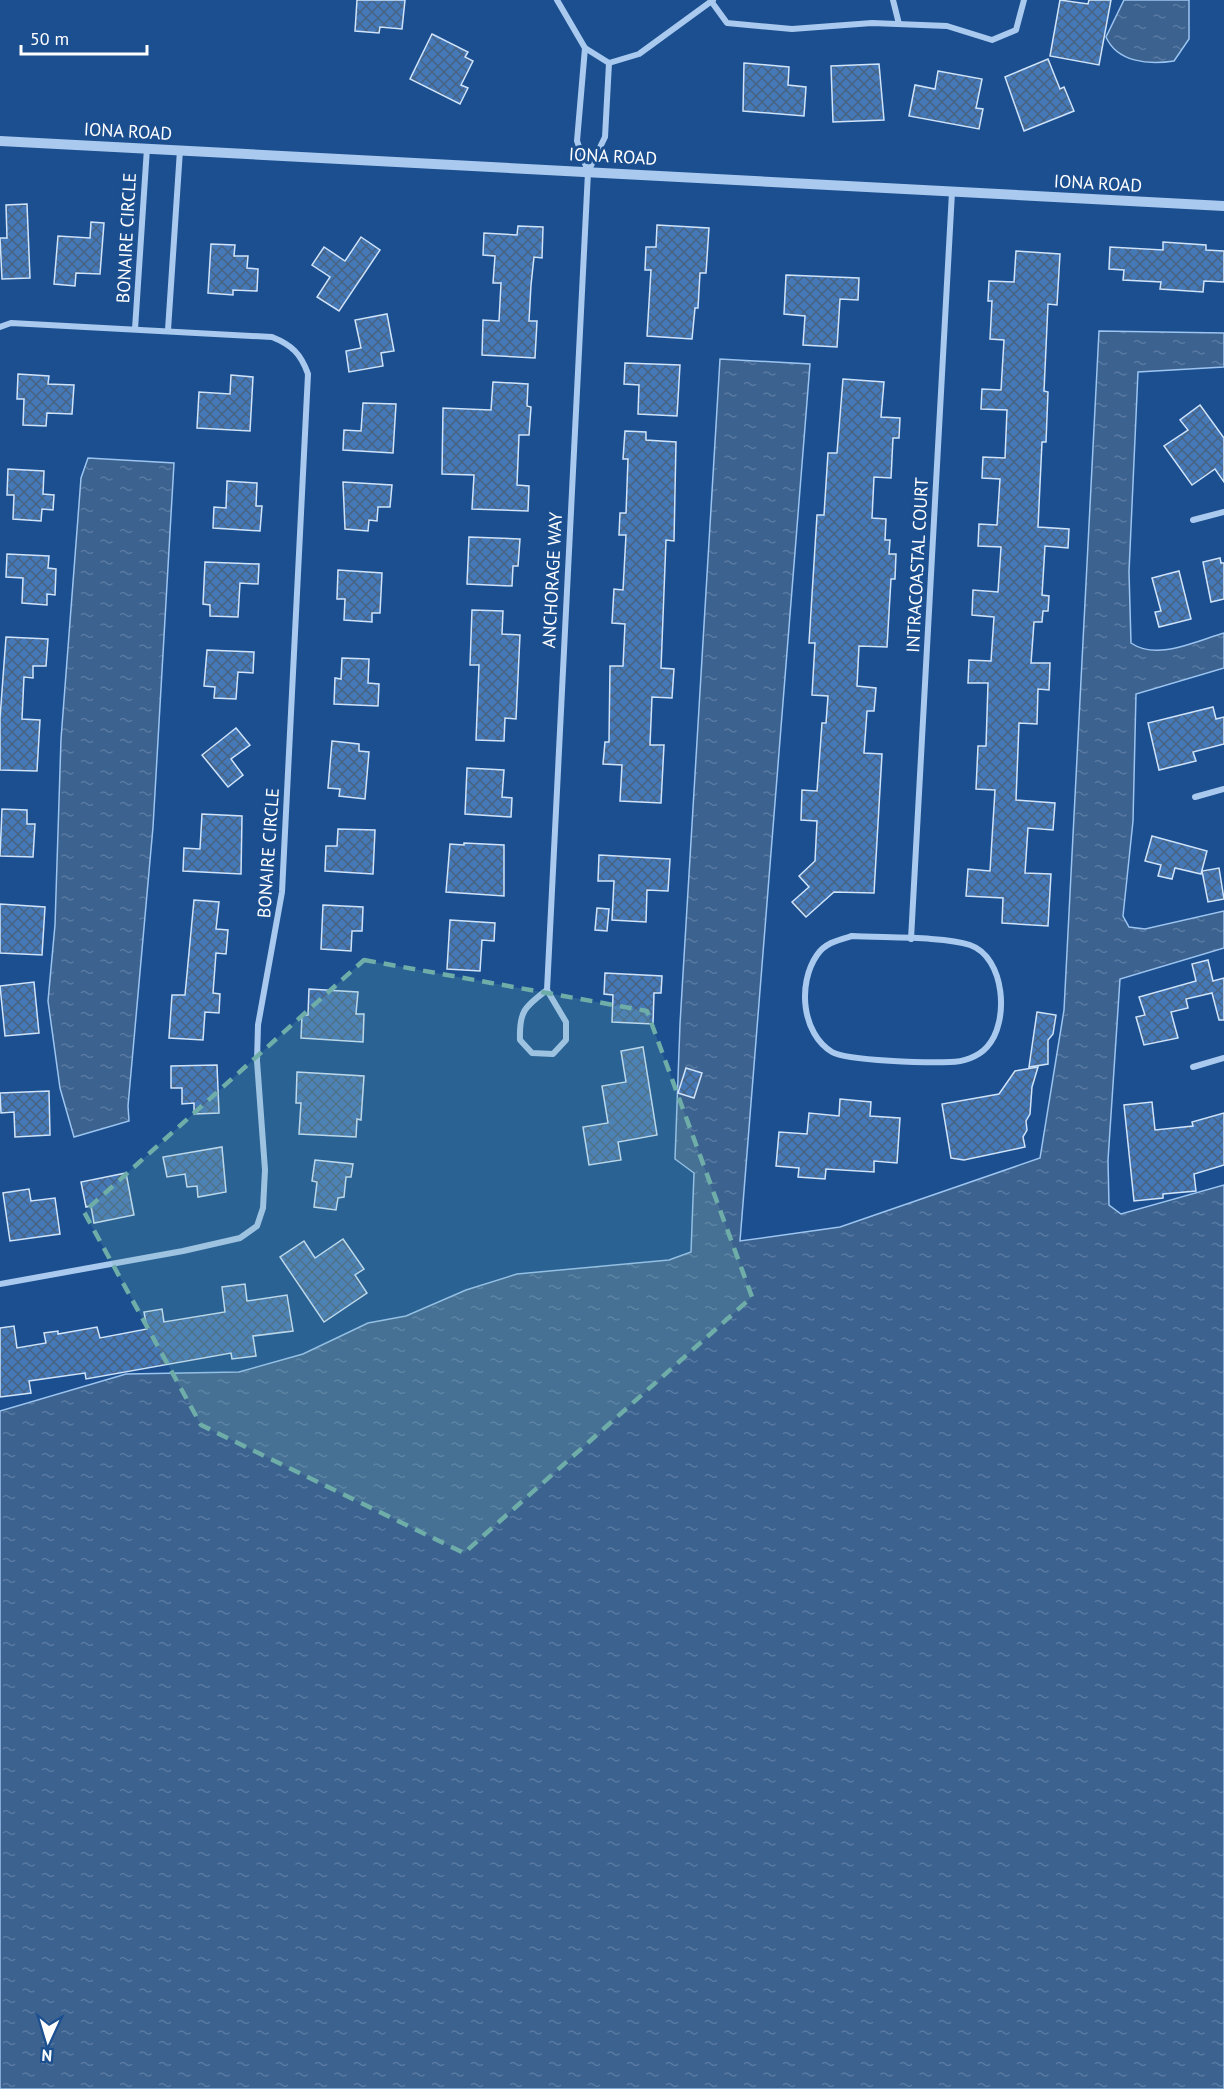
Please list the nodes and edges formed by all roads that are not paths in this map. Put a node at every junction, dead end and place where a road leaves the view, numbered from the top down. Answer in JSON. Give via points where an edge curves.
{"nodes":[{"id":1,"x":557,"y":0,"type":"edge"},
{"id":2,"x":893,"y":0,"type":"edge"},
{"id":3,"x":1024,"y":0,"type":"edge"},
{"id":4,"x":712,"y":1,"type":"edge"},
{"id":5,"x":900,"y":24,"type":"junction"},
{"id":6,"x":585,"y":48,"type":"junction"},
{"id":7,"x":609,"y":63,"type":"junction"},
{"id":8,"x":0,"y":141,"type":"edge"},
{"id":9,"x":147,"y":148,"type":"junction"},
{"id":10,"x":180,"y":150,"type":"junction"},
{"id":11,"x":588,"y":172,"type":"junction"},
{"id":12,"x":952,"y":192,"type":"junction"},
{"id":13,"x":1224,"y":206,"type":"edge"},
{"id":14,"x":0,"y":327,"type":"edge"},
{"id":15,"x":135,"y":329,"type":"junction"},
{"id":16,"x":168,"y":330,"type":"junction"},
{"id":17,"x":1224,"y":512,"type":"edge"},
{"id":18,"x":1193,"y":520,"type":"dead end"},
{"id":19,"x":1224,"y":789,"type":"edge"},
{"id":20,"x":1195,"y":797,"type":"dead end"},
{"id":21,"x":911,"y":939,"type":"junction"},
{"id":22,"x":547,"y":990,"type":"junction"},
{"id":23,"x":1224,"y":1058,"type":"edge"},
{"id":24,"x":1193,"y":1067,"type":"dead end"},
{"id":25,"x":0,"y":1284,"type":"edge"}],
"edges":[{"from":1,"to":6,"type":"street"},
{"from":2,"to":5,"type":"street"},
{"from":3,"to":5,"type":"street","via":[[1016,30],[992,40],[947,26]]},
{"from":4,"to":5,"type":"street","via":[[727,23],[792,28],[872,22]]},
{"from":4,"to":7,"type":"street","via":[[639,54]]},
{"from":6,"to":7,"type":"street"},
{"from":6,"to":11,"type":"street","via":[[577,141]]},
{"from":7,"to":11,"type":"street","via":[[605,137]]},
{"from":8,"to":9,"type":"street","name":"IONA ROAD"},
{"from":9,"to":10,"type":"street","name":"IONA ROAD"},
{"from":9,"to":15,"type":"street","name":"BONAIRE CIRCLE"},
{"from":10,"to":11,"type":"street","name":"IONA ROAD"},
{"from":10,"to":16,"type":"street"},
{"from":11,"to":12,"type":"street","name":"IONA ROAD"},
{"from":11,"to":22,"type":"street","name":"ANCHORAGE WAY"},
{"from":12,"to":13,"type":"street","name":"IONA ROAD"},
{"from":12,"to":21,"type":"street","name":"INTRACOASTAL COURT"},
{"from":14,"to":15,"type":"street","name":"BONAIRE CIRCLE","via":[[11,323]]},
{"from":15,"to":16,"type":"street","name":"BONAIRE CIRCLE"},
{"from":16,"to":25,"type":"street","name":"BONAIRE CIRCLE","via":[[272,337],[296,350],[308,374],[282,892],[258,1025],[263,1208],[256,1226],[240,1238]]},
{"from":17,"to":18,"type":"street"},
{"from":19,"to":20,"type":"street"},
{"from":21,"to":21,"type":"street","via":[[852,936],[832,942],[817,954],[809,970],[806,1007],[809,1027],[819,1043],[835,1054],[853,1057],[951,1062],[971,1059],[987,1047],[997,1030],[1000,992],[998,974],[987,955],[970,945]]},
{"from":22,"to":22,"type":"street","via":[[531,1002],[519,1020],[520,1040],[532,1053],[553,1054],[566,1040],[566,1022]]},
{"from":23,"to":24,"type":"street"}]}
